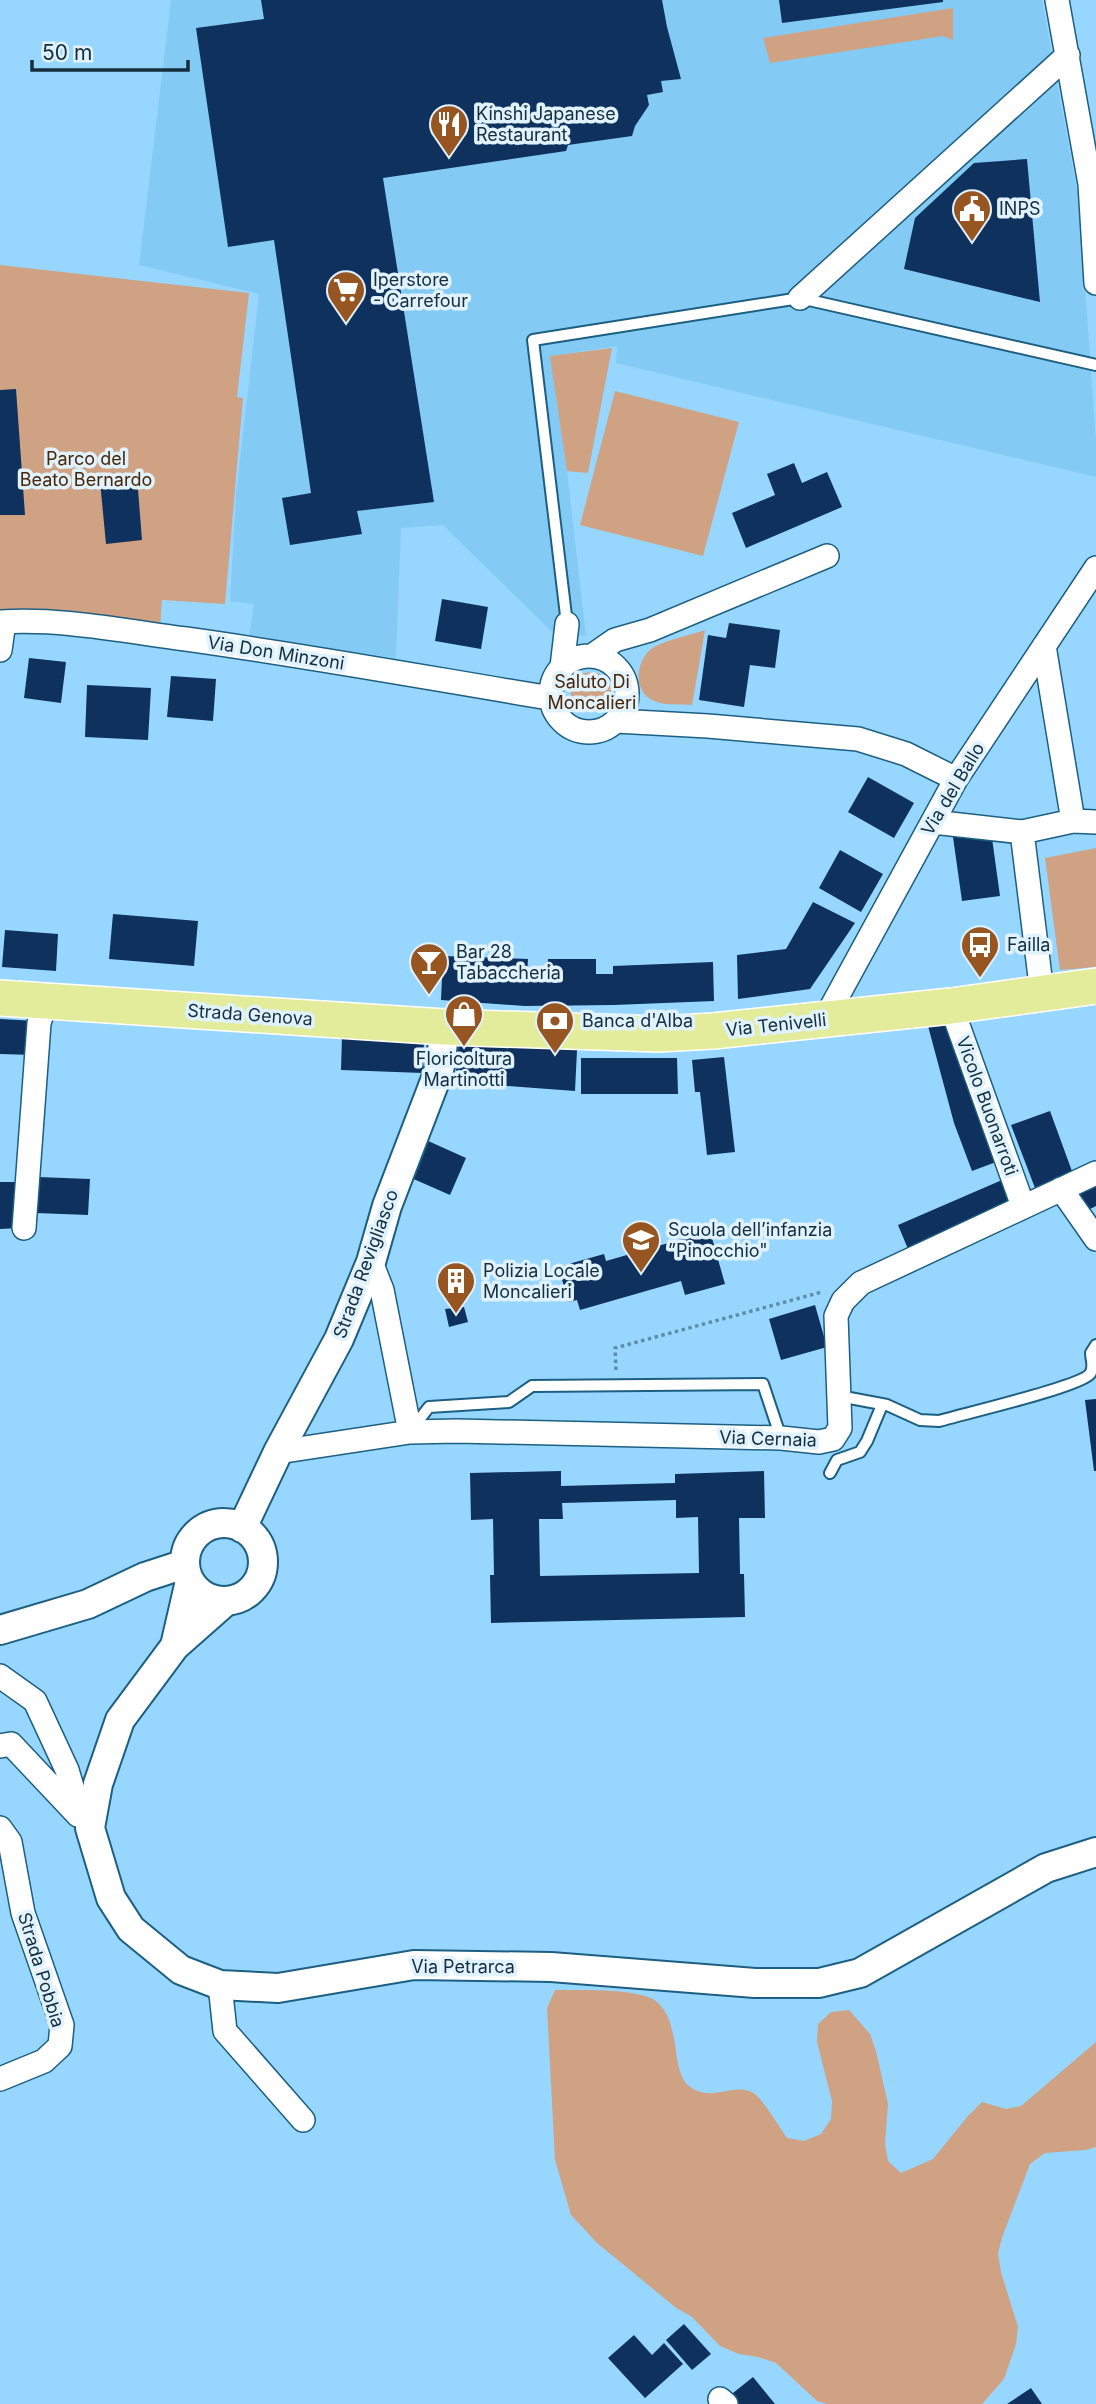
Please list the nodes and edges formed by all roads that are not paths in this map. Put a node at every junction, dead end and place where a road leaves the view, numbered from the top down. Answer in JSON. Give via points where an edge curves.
{"nodes":[{"id":1,"x":1057,"y":0,"type":"edge"},
{"id":2,"x":1068,"y":55,"type":"junction"},
{"id":3,"x":1096,"y":283,"type":"edge"},
{"id":4,"x":800,"y":298,"type":"junction"},
{"id":5,"x":1096,"y":365,"type":"edge"},
{"id":6,"x":827,"y":556,"type":"dead end"},
{"id":7,"x":1096,"y":568,"type":"edge"},
{"id":8,"x":2,"y":622,"type":"edge"},
{"id":9,"x":567,"y":624,"type":"junction"},
{"id":10,"x":650,"y":630,"type":"junction"},
{"id":11,"x":1044,"y":646,"type":"junction"},
{"id":12,"x":0,"y":650,"type":"edge"},
{"id":13,"x":589,"y":656,"type":"junction"},
{"id":14,"x":562,"y":667,"type":"junction"},
{"id":15,"x":620,"y":671,"type":"junction"},
{"id":16,"x":627,"y":696,"type":"junction"},
{"id":17,"x":550,"y":698,"type":"junction"},
{"id":18,"x":616,"y":721,"type":"junction"},
{"id":19,"x":663,"y":723,"type":"junction"},
{"id":20,"x":956,"y":779,"type":"junction"},
{"id":21,"x":1073,"y":821,"type":"junction"},
{"id":22,"x":933,"y":822,"type":"junction"},
{"id":23,"x":1096,"y":822,"type":"edge"},
{"id":24,"x":1022,"y":832,"type":"junction"},
{"id":25,"x":1096,"y":986,"type":"edge"},
{"id":26,"x":1042,"y":993,"type":"junction"},
{"id":27,"x":0,"y":998,"type":"edge"},
{"id":28,"x":46,"y":1001,"type":"junction"},
{"id":29,"x":951,"y":1006,"type":"junction"},
{"id":30,"x":825,"y":1019,"type":"junction"},
{"id":31,"x":449,"y":1027,"type":"junction"},
{"id":32,"x":1096,"y":1172,"type":"edge"},
{"id":33,"x":1061,"y":1189,"type":"junction"},
{"id":34,"x":1023,"y":1206,"type":"junction"},
{"id":35,"x":24,"y":1228,"type":"dead end"},
{"id":36,"x":1096,"y":1239,"type":"edge"},
{"id":37,"x":371,"y":1262,"type":"junction"},
{"id":38,"x":1096,"y":1345,"type":"edge"},
{"id":39,"x":839,"y":1396,"type":"junction"},
{"id":40,"x":882,"y":1405,"type":"junction"},
{"id":41,"x":410,"y":1432,"type":"junction"},
{"id":42,"x":781,"y":1438,"type":"junction"},
{"id":43,"x":278,"y":1452,"type":"junction"},
{"id":44,"x":830,"y":1473,"type":"dead end"},
{"id":45,"x":242,"y":1528,"type":"junction"},
{"id":46,"x":188,"y":1573,"type":"junction"},
{"id":47,"x":226,"y":1601,"type":"junction"},
{"id":48,"x":0,"y":1630,"type":"edge"},
{"id":49,"x":175,"y":1646,"type":"junction"},
{"id":50,"x":0,"y":1676,"type":"edge"},
{"id":51,"x":0,"y":1746,"type":"edge"},
{"id":52,"x":82,"y":1819,"type":"junction"},
{"id":53,"x":0,"y":1828,"type":"edge"},
{"id":54,"x":1096,"y":1852,"type":"edge"},
{"id":55,"x":220,"y":1985,"type":"junction"},
{"id":56,"x":0,"y":2079,"type":"edge"},
{"id":57,"x":303,"y":2120,"type":"dead end"}],
"edges":[{"from":1,"to":2,"type":"street"},
{"from":2,"to":3,"type":"street","via":[[1090,184]]},
{"from":2,"to":4,"type":"street"},
{"from":4,"to":5,"type":"lane"},
{"from":4,"to":9,"type":"lane","via":[[533,340]]},
{"from":6,"to":10,"type":"street"},
{"from":7,"to":11,"type":"street","name":"Via del Ballo"},
{"from":8,"to":12,"type":"street"},
{"from":8,"to":17,"type":"street","name":"Via Don Minzoni","via":[[50,621],[150,634]]},
{"from":9,"to":13,"type":"street"},
{"from":9,"to":14,"type":"street"},
{"from":10,"to":13,"type":"street","via":[[615,640]]},
{"from":10,"to":15,"type":"street"},
{"from":11,"to":20,"type":"street","name":"Via del Ballo"},
{"from":11,"to":21,"type":"street"},
{"from":13,"to":14,"type":"street"},
{"from":13,"to":15,"type":"street","via":[[602,658]]},
{"from":14,"to":17,"type":"street"},
{"from":15,"to":16,"type":"street"},
{"from":16,"to":18,"type":"street"},
{"from":16,"to":19,"type":"street"},
{"from":17,"to":18,"type":"street","via":[[560,721],[570,729],[594,733]]},
{"from":18,"to":19,"type":"street"},
{"from":19,"to":20,"type":"street","via":[[858,739],[906,754]]},
{"from":20,"to":22,"type":"street","name":"Via del Ballo"},
{"from":21,"to":23,"type":"street"},
{"from":21,"to":24,"type":"street"},
{"from":22,"to":24,"type":"street"},
{"from":22,"to":30,"type":"street","name":"Via del Ballo"},
{"from":24,"to":26,"type":"street"},
{"from":25,"to":26,"type":"main road","name":"Via Tenivelli"},
{"from":26,"to":29,"type":"main road","name":"Via Tenivelli"},
{"from":27,"to":28,"type":"main road","name":"Strada Genova"},
{"from":28,"to":31,"type":"main road","name":"Strada Genova"},
{"from":28,"to":35,"type":"street","via":[[39,1023]]},
{"from":29,"to":30,"type":"main road","name":"Via Tenivelli"},
{"from":29,"to":34,"type":"street","name":"Vicolo Buonarroti"},
{"from":30,"to":31,"type":"main road","name":"Via Tenivelli","via":[[658,1034]]},
{"from":31,"to":37,"type":"street","name":"Strada Revigliasco","via":[[440,1066],[387,1206]]},
{"from":32,"to":33,"type":"street"},
{"from":33,"to":34,"type":"street"},
{"from":33,"to":36,"type":"street"},
{"from":34,"to":39,"type":"street","name":"Via Cernaia","via":[[861,1283],[843,1301],[836,1316]]},
{"from":37,"to":41,"type":"street","via":[[382,1290]]},
{"from":37,"to":43,"type":"street","name":"Strada Revigliasco","via":[[339,1339]]},
{"from":38,"to":40,"type":"lane","via":[[1088,1376],[1062,1387],[939,1421],[920,1420]]},
{"from":39,"to":40,"type":"lane"},
{"from":39,"to":42,"type":"street","name":"Via Cernaia","via":[[840,1428],[833,1439]]},
{"from":40,"to":44,"type":"lane","via":[[860,1452],[837,1460]]},
{"from":41,"to":42,"type":"street","name":"Via Cernaia"},
{"from":41,"to":42,"type":"lane","via":[[429,1407],[509,1402],[532,1386],[763,1384]]},
{"from":41,"to":43,"type":"street","name":"Via Cernaia"},
{"from":43,"to":45,"type":"street","name":"Strada Revigliasco"},
{"from":45,"to":46,"type":"street","via":[[219,1524],[198,1533],[186,1553]]},
{"from":45,"to":47,"type":"street","via":[[259,1546],[262,1570],[249,1592]]},
{"from":46,"to":47,"type":"street","via":[[205,1596]]},
{"from":46,"to":48,"type":"street","via":[[145,1577],[88,1604]]},
{"from":46,"to":49,"type":"street","name":"Via Petrarca"},
{"from":47,"to":49,"type":"street","name":"Via Petrarca"},
{"from":49,"to":52,"type":"street","name":"Via Petrarca","via":[[120,1720]]},
{"from":50,"to":52,"type":"street","via":[[35,1701],[67,1770]]},
{"from":51,"to":52,"type":"street","via":[[11,1744]]},
{"from":52,"to":55,"type":"street","name":"Via Petrarca","via":[[111,1898],[131,1929],[181,1970]]},
{"from":53,"to":56,"type":"street","name":"Strada Pobbia","via":[[10,1842],[23,1913],[62,2025],[60,2046],[44,2061]]},
{"from":54,"to":55,"type":"street","name":"Via Petrarca","via":[[1046,1868],[860,1973],[819,1983],[755,1983],[551,1967],[414,1965],[278,1988]]},
{"from":55,"to":57,"type":"street","via":[[225,2031]]}]}
